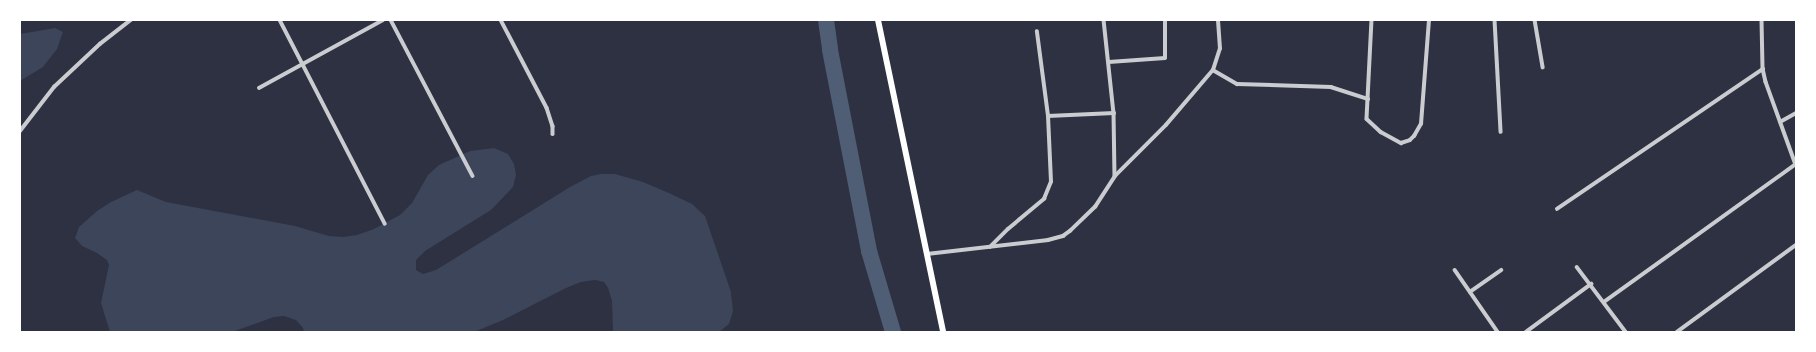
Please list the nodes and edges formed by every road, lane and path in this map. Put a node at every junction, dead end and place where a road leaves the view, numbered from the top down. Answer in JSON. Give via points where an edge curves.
{"nodes":[{"id":1,"x":131,"y":20,"type":"edge"},
{"id":2,"x":280,"y":20,"type":"edge"},
{"id":3,"x":383,"y":20,"type":"edge"},
{"id":4,"x":391,"y":20,"type":"edge"},
{"id":5,"x":501,"y":20,"type":"edge"},
{"id":6,"x":878,"y":20,"type":"edge"},
{"id":7,"x":1104,"y":20,"type":"edge"},
{"id":8,"x":1165,"y":20,"type":"edge"},
{"id":9,"x":1218,"y":20,"type":"edge"},
{"id":10,"x":1372,"y":20,"type":"edge"},
{"id":11,"x":1428,"y":20,"type":"edge"},
{"id":12,"x":1495,"y":20,"type":"edge"},
{"id":13,"x":1535,"y":20,"type":"edge"},
{"id":14,"x":1762,"y":20,"type":"edge"},
{"id":15,"x":1037,"y":32,"type":"dead end"},
{"id":16,"x":303,"y":62,"type":"junction"},
{"id":17,"x":1109,"y":62,"type":"junction"},
{"id":18,"x":1543,"y":67,"type":"dead end"},
{"id":19,"x":1763,"y":69,"type":"junction"},
{"id":20,"x":1213,"y":70,"type":"junction"},
{"id":21,"x":259,"y":88,"type":"dead end"},
{"id":22,"x":1368,"y":99,"type":"junction"},
{"id":23,"x":1114,"y":113,"type":"junction"},
{"id":24,"x":1796,"y":113,"type":"edge"},
{"id":25,"x":1048,"y":116,"type":"junction"},
{"id":26,"x":1780,"y":122,"type":"junction"},
{"id":27,"x":20,"y":131,"type":"edge"},
{"id":28,"x":1501,"y":132,"type":"dead end"},
{"id":29,"x":553,"y":134,"type":"dead end"},
{"id":30,"x":1796,"y":164,"type":"edge"},
{"id":31,"x":473,"y":176,"type":"dead end"},
{"id":32,"x":1115,"y":176,"type":"junction"},
{"id":33,"x":1557,"y":209,"type":"dead end"},
{"id":34,"x":385,"y":223,"type":"dead end"},
{"id":35,"x":1796,"y":246,"type":"edge"},
{"id":36,"x":989,"y":248,"type":"junction"},
{"id":37,"x":927,"y":254,"type":"junction"},
{"id":38,"x":1577,"y":267,"type":"dead end"},
{"id":39,"x":1455,"y":270,"type":"dead end"},
{"id":40,"x":1501,"y":270,"type":"dead end"},
{"id":41,"x":1591,"y":284,"type":"junction"},
{"id":42,"x":1470,"y":292,"type":"junction"},
{"id":43,"x":1604,"y":302,"type":"junction"},
{"id":44,"x":943,"y":332,"type":"edge"},
{"id":45,"x":1498,"y":332,"type":"edge"},
{"id":46,"x":1526,"y":332,"type":"edge"},
{"id":47,"x":1626,"y":332,"type":"edge"},
{"id":48,"x":1677,"y":332,"type":"edge"}],
"edges":[{"from":1,"to":27,"type":"street","via":[[100,44],[54,87]]},
{"from":2,"to":16,"type":"street"},
{"from":3,"to":16,"type":"street"},
{"from":4,"to":31,"type":"street"},
{"from":5,"to":29,"type":"street","via":[[547,108]]},
{"from":6,"to":37,"type":"main road"},
{"from":7,"to":17,"type":"street"},
{"from":8,"to":17,"type":"street","via":[[1165,58]]},
{"from":9,"to":20,"type":"street","via":[[1220,49]]},
{"from":10,"to":22,"type":"street"},
{"from":11,"to":22,"type":"street","via":[[1423,115],[1418,132],[1405,143],[1388,137],[1370,123],[1366,114]]},
{"from":12,"to":28,"type":"street"},
{"from":13,"to":18,"type":"street"},
{"from":14,"to":19,"type":"street"},
{"from":15,"to":25,"type":"street"},
{"from":16,"to":21,"type":"street"},
{"from":16,"to":34,"type":"street"},
{"from":17,"to":23,"type":"street"},
{"from":19,"to":26,"type":"street"},
{"from":19,"to":33,"type":"street"},
{"from":20,"to":22,"type":"street","via":[[1237,84],[1331,87]]},
{"from":20,"to":32,"type":"street","via":[[1166,125]]},
{"from":23,"to":25,"type":"street"},
{"from":23,"to":32,"type":"street"},
{"from":24,"to":26,"type":"street"},
{"from":25,"to":36,"type":"street","via":[[1052,173],[1044,199]]},
{"from":26,"to":30,"type":"street"},
{"from":30,"to":43,"type":"street"},
{"from":32,"to":36,"type":"street","via":[[1095,207],[1063,236]]},
{"from":35,"to":48,"type":"street"},
{"from":36,"to":37,"type":"street"},
{"from":37,"to":44,"type":"main road"},
{"from":38,"to":41,"type":"street"},
{"from":39,"to":42,"type":"street"},
{"from":40,"to":42,"type":"street"},
{"from":41,"to":43,"type":"street"},
{"from":41,"to":46,"type":"street"},
{"from":42,"to":45,"type":"street"},
{"from":43,"to":47,"type":"street"}]}
